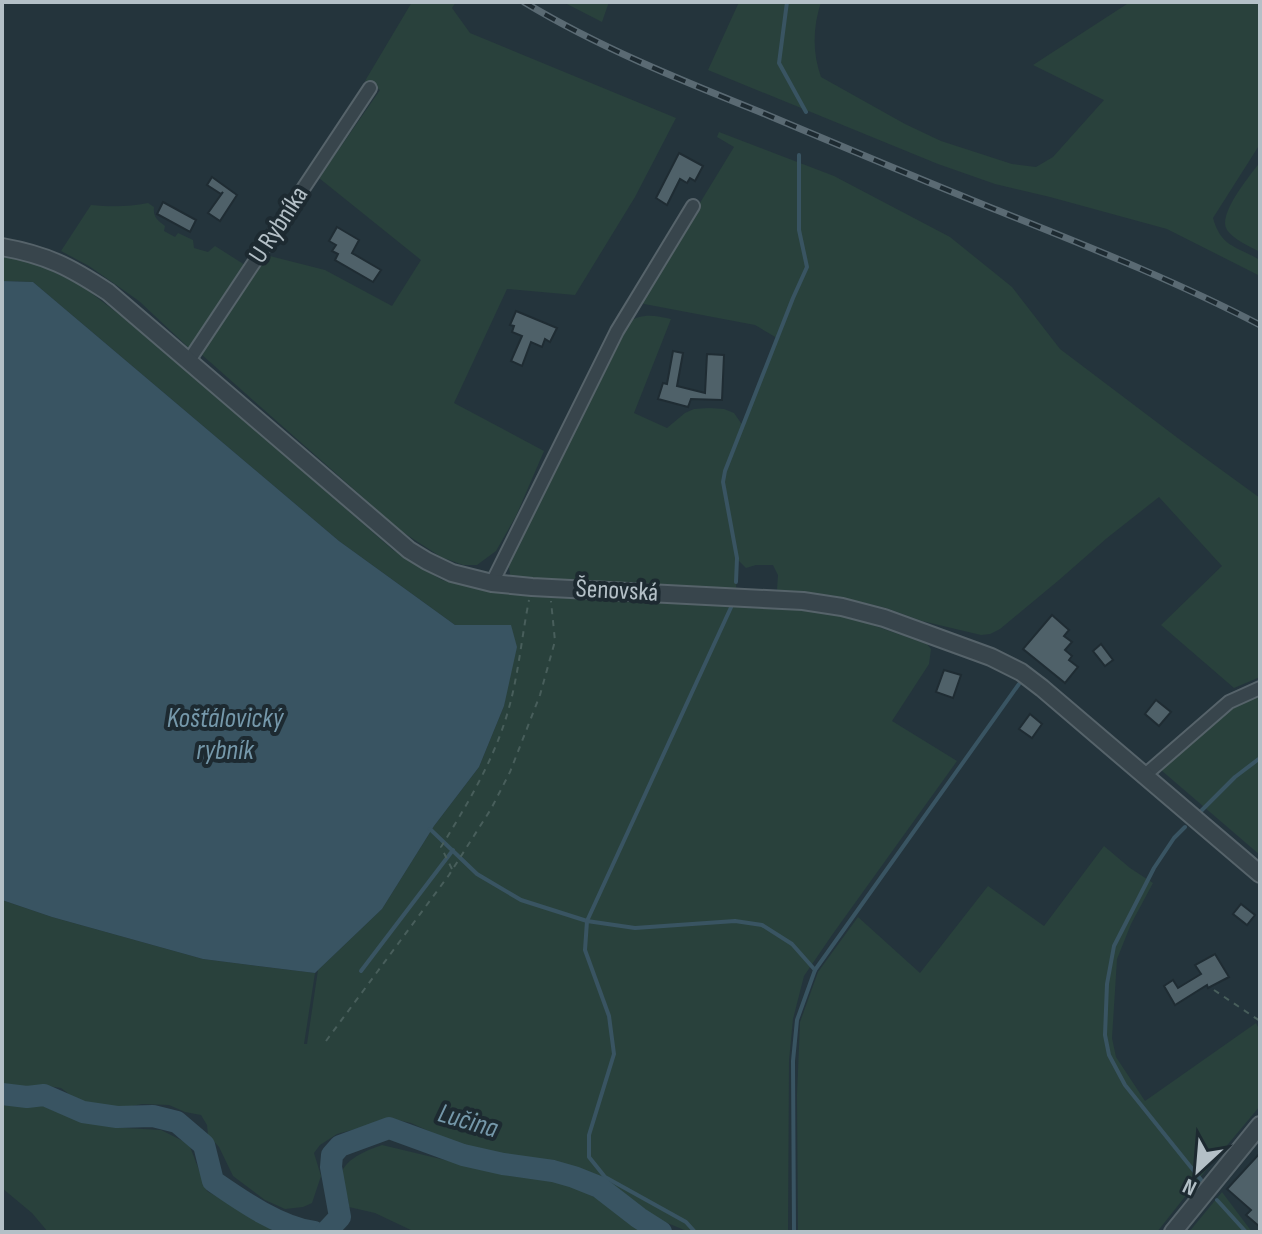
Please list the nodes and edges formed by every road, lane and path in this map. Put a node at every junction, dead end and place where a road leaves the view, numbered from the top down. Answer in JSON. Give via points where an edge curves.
{"nodes":[{"id":1,"x":370,"y":88,"type":"dead end"},
{"id":2,"x":693,"y":206,"type":"dead end"},
{"id":3,"x":2,"y":247,"type":"edge"},
{"id":4,"x":188,"y":362,"type":"junction"},
{"id":5,"x":492,"y":583,"type":"junction"},
{"id":6,"x":541,"y":588,"type":"junction"},
{"id":7,"x":1260,"y":688,"type":"edge"},
{"id":8,"x":1145,"y":775,"type":"junction"},
{"id":9,"x":452,"y":868,"type":"junction"},
{"id":10,"x":1260,"y":874,"type":"edge"},
{"id":11,"x":1214,"y":990,"type":"dead end"},
{"id":12,"x":1260,"y":1021,"type":"edge"},
{"id":13,"x":326,"y":1041,"type":"dead end"},
{"id":14,"x":1260,"y":1125,"type":"edge"},
{"id":15,"x":1173,"y":1232,"type":"edge"}],
"edges":[{"from":1,"to":4,"type":"street","name":"U Rybníka"},
{"from":2,"to":5,"type":"street","via":[[617,331]]},
{"from":3,"to":4,"type":"street","name":"Šenovská","via":[[58,261],[82,275]]},
{"from":4,"to":5,"type":"street","name":"Šenovská","via":[[409,550],[452,573]]},
{"from":5,"to":6,"type":"street","name":"Šenovská"},
{"from":6,"to":8,"type":"street","name":"Šenovská","via":[[803,601],[884,618],[1021,672]]},
{"from":6,"to":9,"type":"path","via":[[524,623],[505,722],[442,849]]},
{"from":6,"to":9,"type":"path","via":[[555,641],[540,695],[510,772]]},
{"from":7,"to":8,"type":"street","via":[[1229,702]]},
{"from":8,"to":10,"type":"street","name":"Šenovská"},
{"from":9,"to":13,"type":"path"},
{"from":11,"to":12,"type":"path"},
{"from":14,"to":15,"type":"street"}]}
